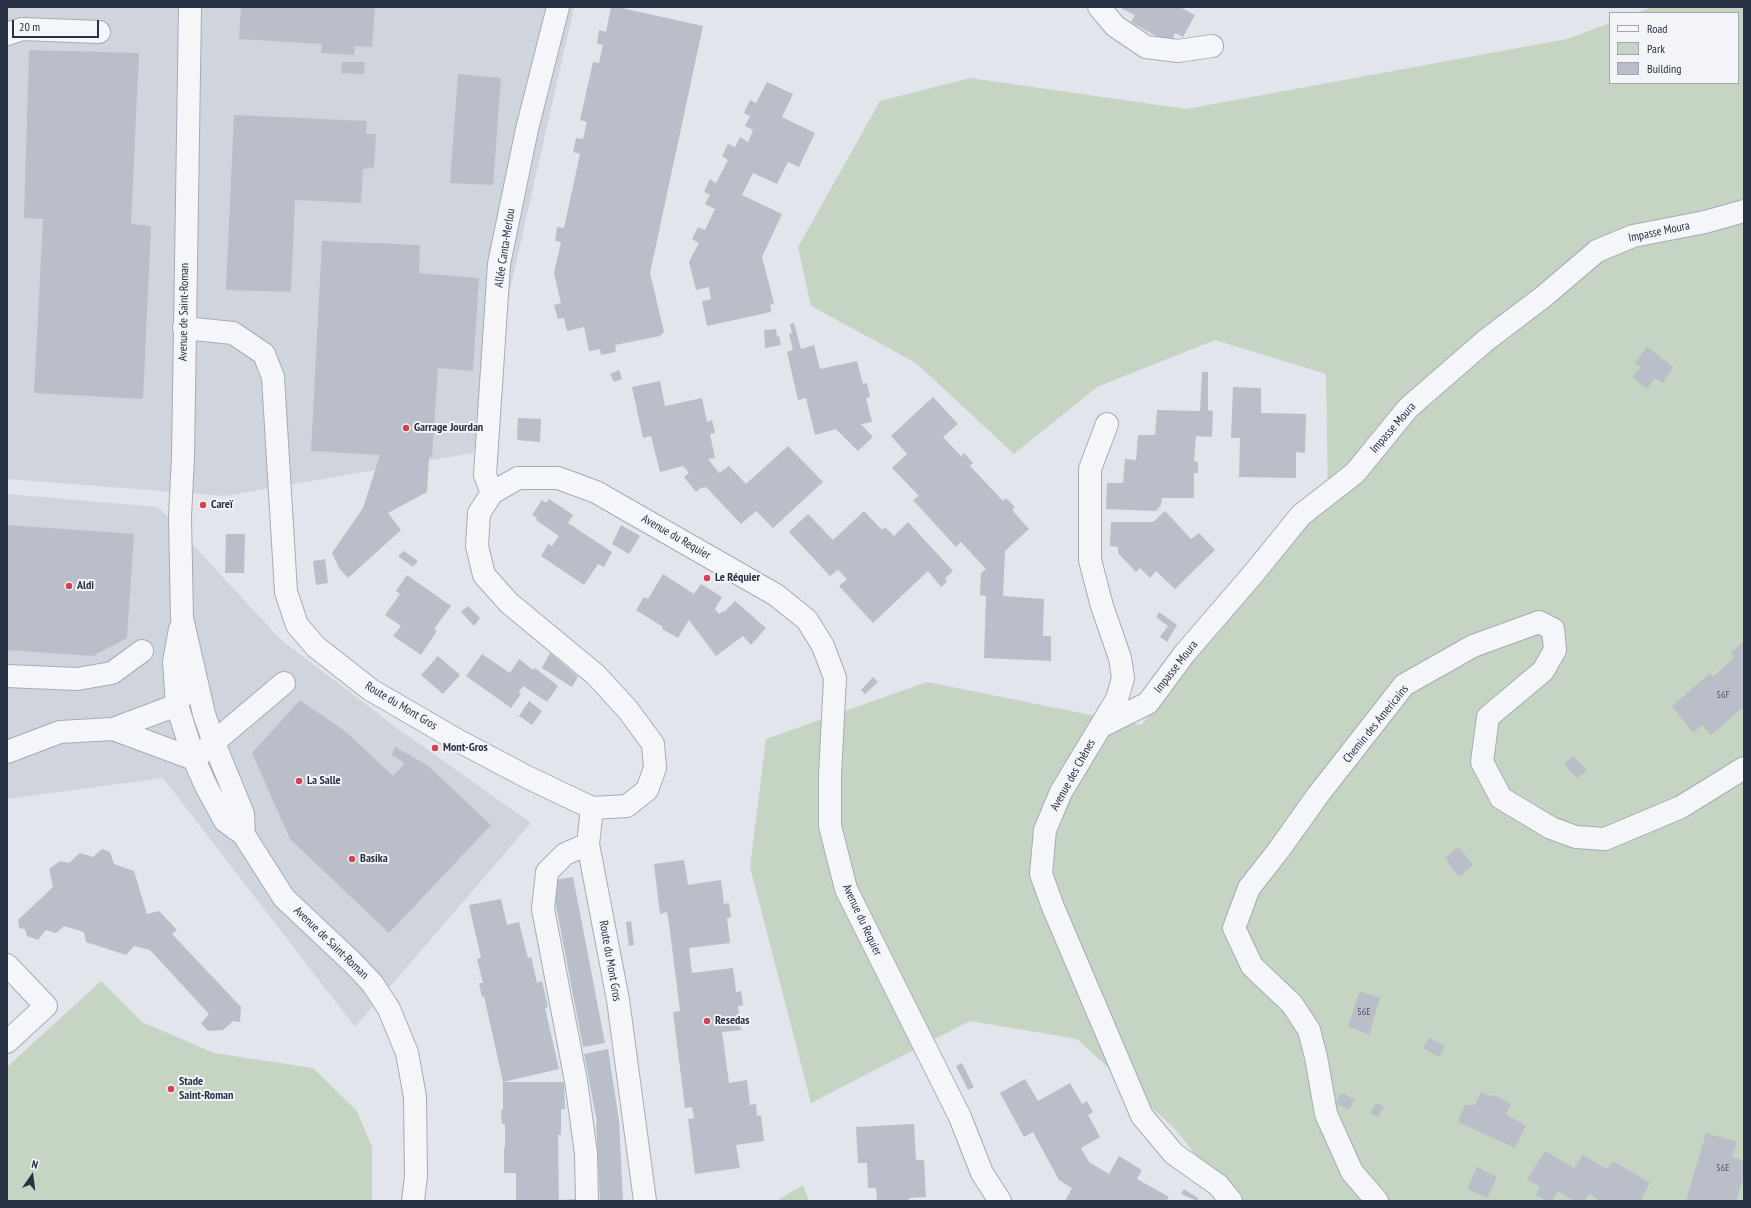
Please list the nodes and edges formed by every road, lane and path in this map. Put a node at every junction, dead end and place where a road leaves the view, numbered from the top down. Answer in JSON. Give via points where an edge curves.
{"nodes":[{"id":1,"x":190,"y":7,"type":"edge"},
{"id":2,"x":558,"y":7,"type":"edge"},
{"id":3,"x":1099,"y":7,"type":"edge"},
{"id":4,"x":99,"y":32,"type":"dead end"},
{"id":5,"x":7,"y":34,"type":"edge"},
{"id":6,"x":1212,"y":46,"type":"dead end"},
{"id":7,"x":1744,"y":211,"type":"edge"},
{"id":8,"x":184,"y":328,"type":"junction"},
{"id":9,"x":1107,"y":424,"type":"dead end"},
{"id":10,"x":492,"y":493,"type":"junction"},
{"id":11,"x":182,"y":618,"type":"junction"},
{"id":12,"x":142,"y":651,"type":"dead end"},
{"id":13,"x":194,"y":672,"type":"junction"},
{"id":14,"x":7,"y":676,"type":"edge"},
{"id":15,"x":284,"y":683,"type":"dead end"},
{"id":16,"x":177,"y":705,"type":"junction"},
{"id":17,"x":1100,"y":727,"type":"junction"},
{"id":18,"x":113,"y":729,"type":"junction"},
{"id":19,"x":214,"y":743,"type":"junction"},
{"id":20,"x":7,"y":752,"type":"edge"},
{"id":21,"x":194,"y":759,"type":"junction"},
{"id":22,"x":1744,"y":768,"type":"edge"},
{"id":23,"x":592,"y":808,"type":"junction"},
{"id":24,"x":244,"y":835,"type":"junction"},
{"id":25,"x":588,"y":844,"type":"junction"},
{"id":26,"x":7,"y":965,"type":"edge"},
{"id":27,"x":7,"y":1042,"type":"edge"},
{"id":28,"x":413,"y":1201,"type":"edge"},
{"id":29,"x":587,"y":1201,"type":"edge"},
{"id":30,"x":645,"y":1201,"type":"edge"},
{"id":31,"x":1000,"y":1201,"type":"edge"},
{"id":32,"x":1231,"y":1201,"type":"edge"},
{"id":33,"x":1377,"y":1201,"type":"edge"}],
"edges":[{"from":1,"to":8,"type":"street","name":"Avenue de Saint-Roman"},
{"from":2,"to":10,"type":"street","name":"Allée Canta-Merlou","via":[[527,129],[499,264],[485,475]]},
{"from":3,"to":6,"type":"street","via":[[1116,26],[1146,47],[1178,51]]},
{"from":4,"to":5,"type":"street","via":[[22,29]]},
{"from":7,"to":17,"type":"street","name":"Impasse Moura","via":[[1705,222],[1633,236],[1598,250],[1543,297],[1485,341],[1408,408],[1355,473],[1301,515],[1185,653],[1148,703]]},
{"from":8,"to":11,"type":"street","name":"Avenue de Saint-Roman","via":[[180,517]]},
{"from":8,"to":23,"type":"street","name":"Route du Mont Gros","via":[[233,333],[264,354],[273,377],[286,592],[297,625],[316,647],[370,690],[457,740]]},
{"from":9,"to":17,"type":"street","name":"Avenue des Chênes","via":[[1090,469],[1090,560],[1120,658],[1123,678],[1117,699]]},
{"from":10,"to":23,"type":"street","name":"Avenue du Requier","via":[[479,513],[477,546],[484,575],[509,603],[596,675],[628,710],[653,744],[655,768],[647,790],[627,806]]},
{"from":10,"to":31,"type":"street","name":"Avenue du Requier","via":[[518,478],[558,478],[596,492],[776,595],[807,620],[823,646],[835,678],[830,826],[846,889],[960,1117],[982,1173]]},
{"from":11,"to":13,"type":"street","name":"Avenue de Saint-Roman"},
{"from":11,"to":16,"type":"street","name":"Avenue de Saint-Roman","via":[[174,662]]},
{"from":12,"to":14,"type":"street","via":[[112,673],[77,680]]},
{"from":13,"to":16,"type":"street"},
{"from":13,"to":19,"type":"street","name":"Avenue de Saint-Roman"},
{"from":15,"to":19,"type":"street"},
{"from":16,"to":18,"type":"street"},
{"from":16,"to":21,"type":"street","name":"Avenue de Saint-Roman"},
{"from":17,"to":32,"type":"street","name":"Avenue des Chênes","via":[[1061,792],[1045,830],[1042,874],[1053,907],[1142,1116],[1174,1154],[1218,1185]]},
{"from":18,"to":20,"type":"street","via":[[60,732]]},
{"from":18,"to":21,"type":"street"},
{"from":19,"to":21,"type":"street"},
{"from":19,"to":24,"type":"street","name":"Avenue de Saint-Roman","via":[[243,814]]},
{"from":21,"to":24,"type":"street","name":"Avenue de Saint-Roman","via":[[225,821]]},
{"from":22,"to":33,"type":"street","name":"Chemin des Americains","via":[[1681,807],[1605,839],[1576,837],[1551,828],[1501,798],[1482,762],[1488,717],[1543,671],[1555,650],[1552,629],[1539,622],[1473,646],[1404,685],[1249,888],[1234,928],[1252,966],[1292,1004],[1309,1030],[1326,1114],[1352,1172]]},
{"from":23,"to":25,"type":"street","name":"Route du Mont Gros"},
{"from":24,"to":28,"type":"street","name":"Avenue de Saint-Roman","via":[[284,898],[352,962],[372,984],[389,1009],[407,1053],[415,1097],[416,1176]]},
{"from":25,"to":29,"type":"street","via":[[565,854],[548,872],[543,909],[576,1081],[586,1153]]},
{"from":25,"to":30,"type":"street","name":"Route du Mont Gros","via":[[618,1000]]},
{"from":26,"to":27,"type":"street","via":[[46,1006]]}]}
